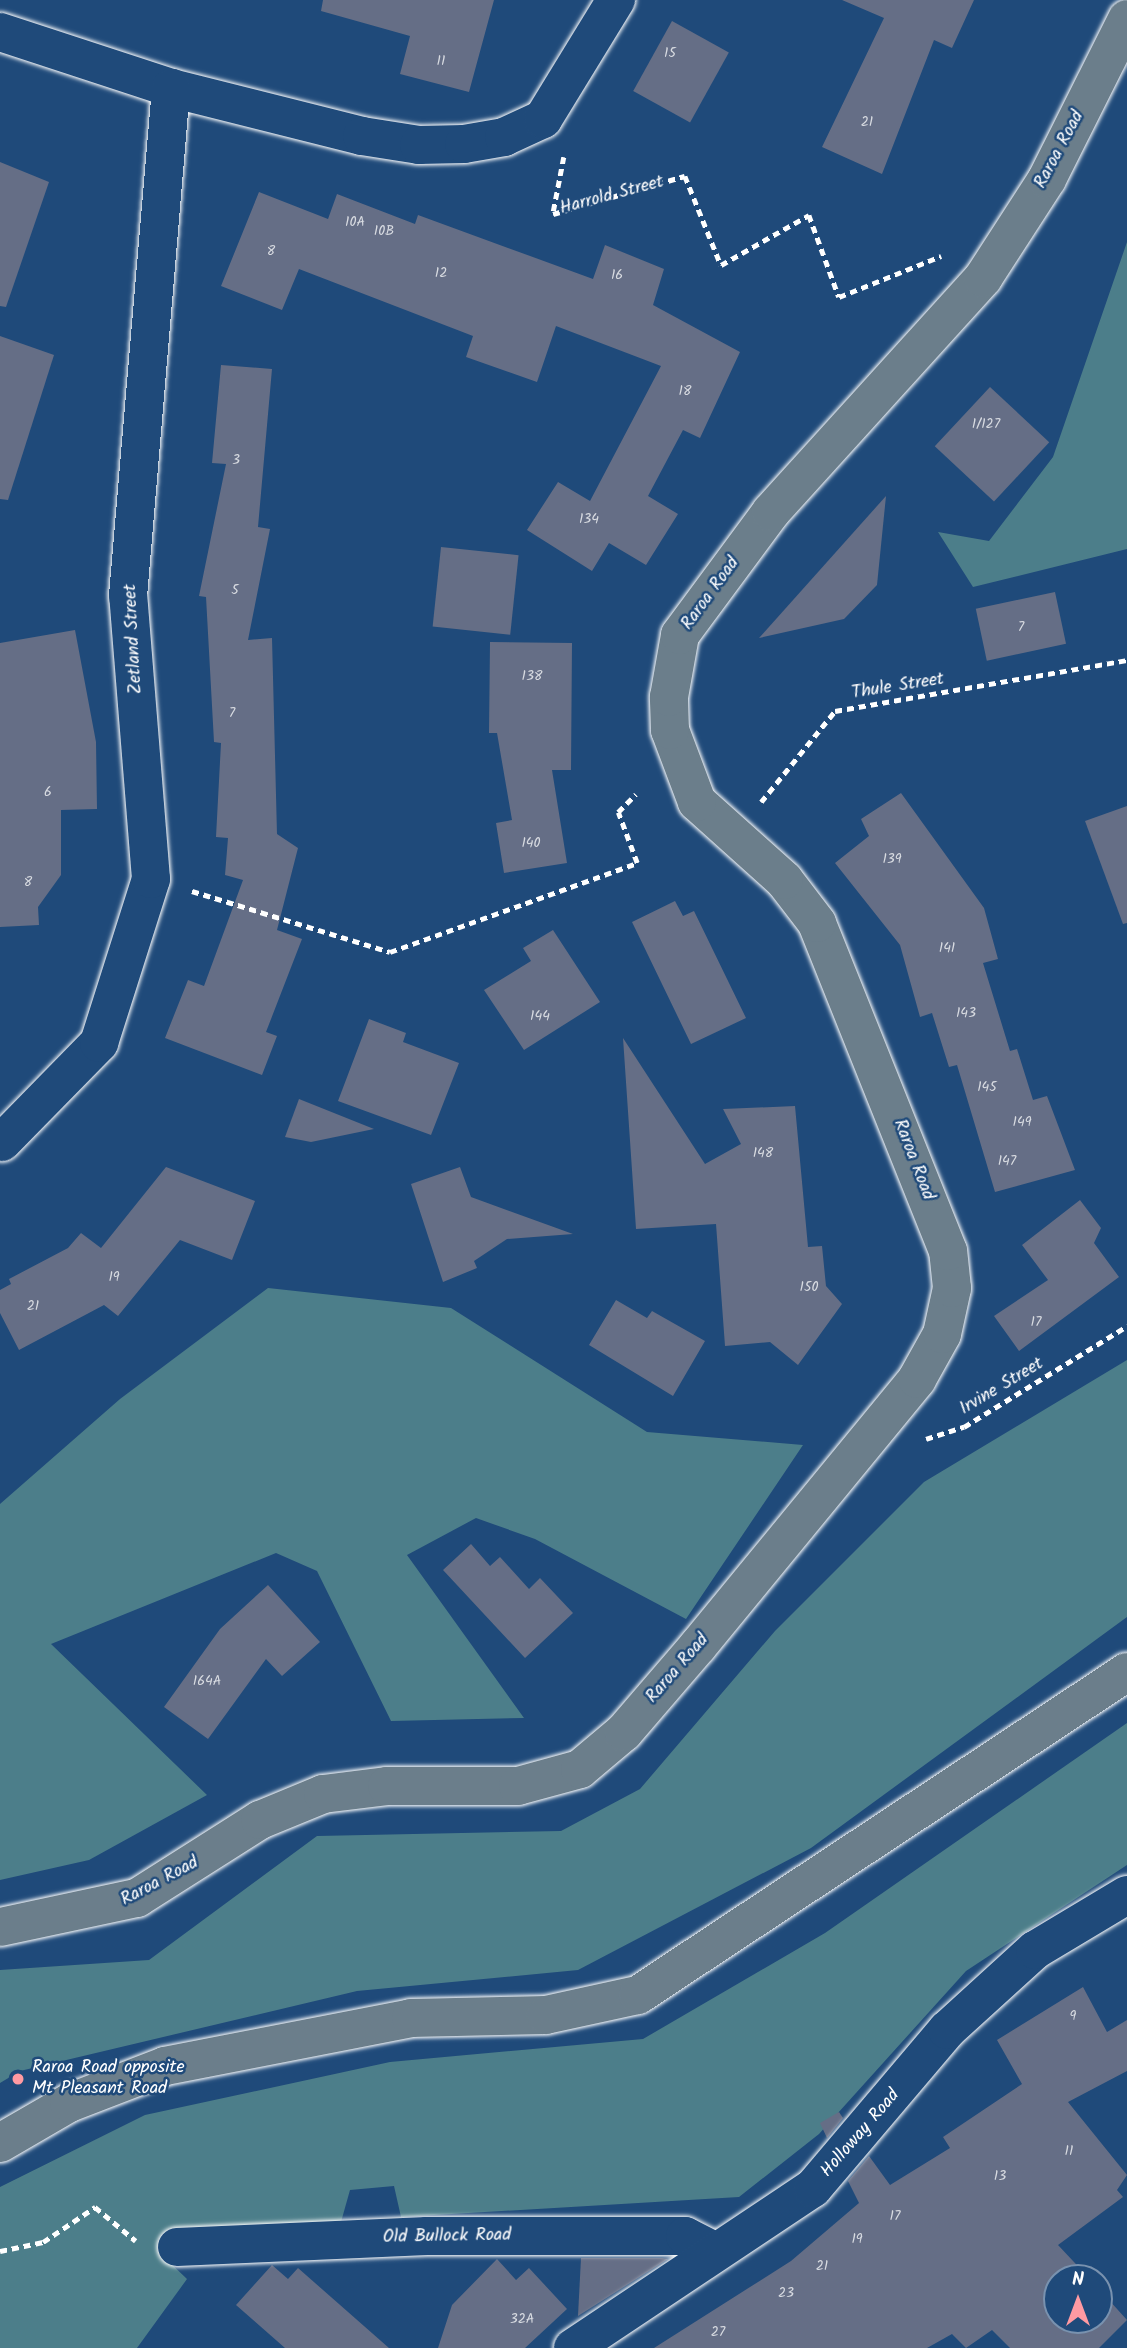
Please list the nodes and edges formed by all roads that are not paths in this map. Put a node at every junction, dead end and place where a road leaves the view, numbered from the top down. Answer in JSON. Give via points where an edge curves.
{"nodes":[{"id":1,"x":616,"y":0,"type":"edge"},
{"id":2,"x":1127,"y":19,"type":"edge"},
{"id":3,"x":0,"y":32,"type":"edge"},
{"id":4,"x":171,"y":88,"type":"junction"},
{"id":5,"x":2,"y":1142,"type":"edge"},
{"id":6,"x":1127,"y":1672,"type":"edge"},
{"id":7,"x":1127,"y":1895,"type":"edge"},
{"id":8,"x":0,"y":1927,"type":"edge"},
{"id":9,"x":0,"y":2143,"type":"edge"},
{"id":10,"x":177,"y":2247,"type":"road end"},
{"id":11,"x":715,"y":2251,"type":"junction"},
{"id":12,"x":573,"y":2348,"type":"edge"}],
"edges":[{"from":1,"to":4,"type":"street","via":[[543,119],[505,137],[419,145]]},
{"from":2,"to":8,"type":"main road","name":"Raroa Road","via":[[1047,179],[982,278],[771,512],[680,635],[670,730],[697,802],[783,880],[817,923],[948,1251],[952,1288],[943,1334],[890,1415],[624,1732],[580,1769],[518,1786],[387,1786],[323,1794],[260,1820],[137,1898]]},
{"from":3,"to":4,"type":"street"},
{"from":4,"to":5,"type":"street","name":"Zetland Street","via":[[128,596],[151,879],[99,1043]]},
{"from":6,"to":9,"type":"main road","via":[[638,1995],[546,2015],[411,2018],[165,2066],[69,2103]]},
{"from":7,"to":11,"type":"street","name":"Holloway Road","via":[[1035,1950],[947,2030],[813,2188]]},
{"from":10,"to":11,"type":"street","name":"Old Bullock Road","via":[[427,2236],[685,2236]]},
{"from":11,"to":12,"type":"street","name":"Holloway Road"}]}
